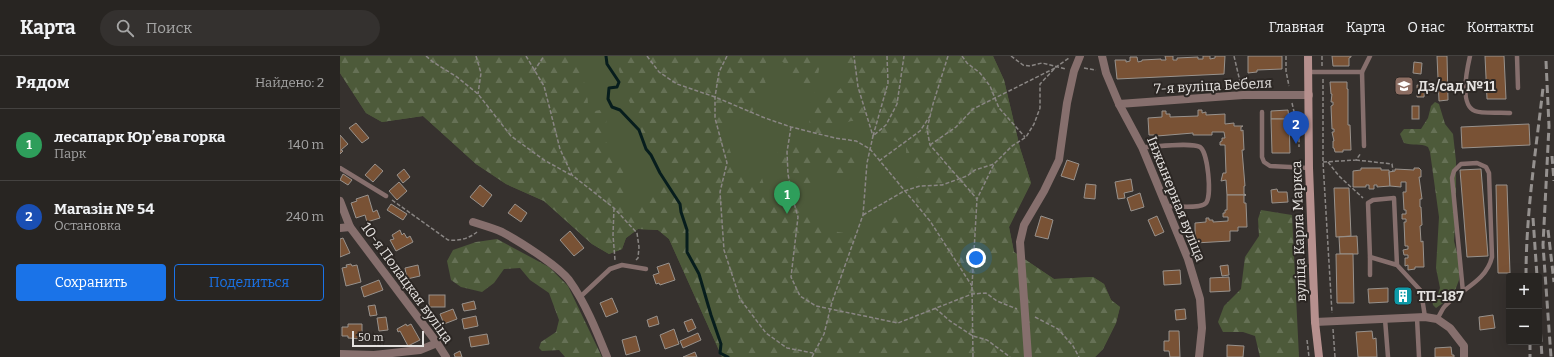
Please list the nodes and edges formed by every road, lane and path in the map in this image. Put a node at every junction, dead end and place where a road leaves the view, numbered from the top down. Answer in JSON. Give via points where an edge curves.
{"nodes":[{"id":1,"x":426,"y":56,"type":"edge"},
{"id":2,"x":476,"y":56,"type":"edge"},
{"id":3,"x":526,"y":56,"type":"edge"},
{"id":4,"x":544,"y":56,"type":"edge"},
{"id":5,"x":647,"y":56,"type":"edge"},
{"id":6,"x":726,"y":56,"type":"edge"},
{"id":7,"x":854,"y":56,"type":"edge"},
{"id":8,"x":887,"y":56,"type":"edge"},
{"id":9,"x":904,"y":56,"type":"edge"},
{"id":10,"x":948,"y":56,"type":"edge"},
{"id":11,"x":962,"y":56,"type":"edge"},
{"id":12,"x":1011,"y":56,"type":"edge"},
{"id":13,"x":1072,"y":56,"type":"edge"},
{"id":14,"x":1080,"y":56,"type":"edge"},
{"id":15,"x":1102,"y":56,"type":"edge"},
{"id":16,"x":1234,"y":56,"type":"edge"},
{"id":17,"x":1286,"y":56,"type":"edge"},
{"id":18,"x":1308,"y":56,"type":"edge"},
{"id":19,"x":1322,"y":56,"type":"edge"},
{"id":20,"x":1370,"y":56,"type":"edge"},
{"id":21,"x":1470,"y":56,"type":"edge"},
{"id":22,"x":1517,"y":56,"type":"edge"},
{"id":23,"x":1056,"y":67,"type":"junction"},
{"id":24,"x":1075,"y":68,"type":"junction"},
{"id":25,"x":534,"y":71,"type":"junction"},
{"id":26,"x":1308,"y":72,"type":"junction"},
{"id":27,"x":1323,"y":72,"type":"junction"},
{"id":28,"x":1362,"y":72,"type":"junction"},
{"id":29,"x":1106,"y":73,"type":"junction"},
{"id":30,"x":1518,"y":88,"type":"dead end"},
{"id":31,"x":478,"y":94,"type":"junction"},
{"id":32,"x":1243,"y":95,"type":"junction"},
{"id":33,"x":1290,"y":95,"type":"junction"},
{"id":34,"x":1308,"y":95,"type":"junction"},
{"id":35,"x":715,"y":97,"type":"junction"},
{"id":36,"x":995,"y":98,"type":"junction"},
{"id":37,"x":1119,"y":104,"type":"junction"},
{"id":38,"x":1262,"y":112,"type":"dead end"},
{"id":39,"x":1510,"y":113,"type":"dead end"},
{"id":40,"x":931,"y":115,"type":"junction"},
{"id":41,"x":791,"y":127,"type":"junction"},
{"id":42,"x":872,"y":136,"type":"junction"},
{"id":43,"x":1026,"y":137,"type":"junction"},
{"id":44,"x":930,"y":145,"type":"junction"},
{"id":45,"x":1364,"y":146,"type":"joint"},
{"id":46,"x":1142,"y":147,"type":"junction"},
{"id":47,"x":870,"y":149,"type":"junction"},
{"id":48,"x":1356,"y":160,"type":"junction"},
{"id":49,"x":879,"y":161,"type":"junction"},
{"id":50,"x":1323,"y":162,"type":"junction"},
{"id":51,"x":1328,"y":162,"type":"junction"},
{"id":52,"x":994,"y":164,"type":"junction"},
{"id":53,"x":1300,"y":167,"type":"junction"},
{"id":54,"x":340,"y":168,"type":"edge"},
{"id":55,"x":1309,"y":168,"type":"junction"},
{"id":56,"x":1393,"y":171,"type":"dead end"},
{"id":57,"x":572,"y":176,"type":"junction"},
{"id":58,"x":959,"y":178,"type":"junction"},
{"id":59,"x":904,"y":191,"type":"junction"},
{"id":60,"x":386,"y":196,"type":"joint"},
{"id":61,"x":977,"y":199,"type":"junction"},
{"id":62,"x":340,"y":201,"type":"edge"},
{"id":63,"x":1368,"y":204,"type":"junction"},
{"id":64,"x":1167,"y":206,"type":"junction"},
{"id":65,"x":614,"y":208,"type":"junction"},
{"id":66,"x":863,"y":215,"type":"junction"},
{"id":67,"x":473,"y":222,"type":"dead end"},
{"id":68,"x":484,"y":226,"type":"junction"},
{"id":69,"x":350,"y":227,"type":"junction"},
{"id":70,"x":340,"y":228,"type":"edge"},
{"id":71,"x":1370,"y":257,"type":"junction"},
{"id":72,"x":1397,"y":264,"type":"junction"},
{"id":73,"x":631,"y":266,"type":"junction"},
{"id":74,"x":615,"y":267,"type":"junction"},
{"id":75,"x":646,"y":269,"type":"dead end"},
{"id":76,"x":1370,"y":275,"type":"dead end"},
{"id":77,"x":972,"y":286,"type":"junction"},
{"id":78,"x":1463,"y":292,"type":"junction"},
{"id":79,"x":972,"y":294,"type":"junction"},
{"id":80,"x":579,"y":298,"type":"junction"},
{"id":81,"x":935,"y":308,"type":"junction"},
{"id":82,"x":831,"y":309,"type":"junction"},
{"id":83,"x":1421,"y":318,"type":"junction"},
{"id":84,"x":1385,"y":319,"type":"junction"},
{"id":85,"x":1437,"y":319,"type":"junction"},
{"id":86,"x":1333,"y":320,"type":"junction"},
{"id":87,"x":1315,"y":322,"type":"junction"},
{"id":88,"x":972,"y":336,"type":"junction"},
{"id":89,"x":437,"y":343,"type":"junction"},
{"id":90,"x":813,"y":353,"type":"junction"},
{"id":91,"x":340,"y":354,"type":"edge"},
{"id":92,"x":446,"y":357,"type":"edge"},
{"id":93,"x":607,"y":357,"type":"edge"},
{"id":94,"x":812,"y":357,"type":"edge"},
{"id":95,"x":973,"y":357,"type":"edge"},
{"id":96,"x":1010,"y":357,"type":"edge"},
{"id":97,"x":1028,"y":357,"type":"edge"},
{"id":98,"x":1199,"y":357,"type":"edge"},
{"id":99,"x":1319,"y":357,"type":"edge"},
{"id":100,"x":1336,"y":357,"type":"edge"},
{"id":101,"x":1388,"y":357,"type":"edge"},
{"id":102,"x":1419,"y":357,"type":"edge"},
{"id":103,"x":1464,"y":357,"type":"edge"}],
"edges":[{"from":1,"to":31,"type":"path"},
{"from":2,"to":31,"type":"path","via":[[481,73]]},
{"from":3,"to":25,"type":"path"},
{"from":4,"to":25,"type":"path"},
{"from":5,"to":35,"type":"path","via":[[659,72],[677,84]]},
{"from":6,"to":35,"type":"path","via":[[719,72]]},
{"from":7,"to":42,"type":"path","via":[[858,87]]},
{"from":8,"to":42,"type":"path","via":[[888,83]]},
{"from":9,"to":42,"type":"path","via":[[897,104],[886,125]]},
{"from":10,"to":40,"type":"path"},
{"from":11,"to":36,"type":"path","via":[[980,73]]},
{"from":12,"to":23,"type":"path","via":[[1023,65],[1042,63]]},
{"from":13,"to":23,"type":"path"},
{"from":14,"to":24,"type":"street"},
{"from":15,"to":29,"type":"street","name":"Інжынерная вуліца"},
{"from":16,"to":32,"type":"path"},
{"from":17,"to":33,"type":"path"},
{"from":18,"to":26,"type":"main road","name":"вуліца Карла Маркса"},
{"from":19,"to":27,"type":"path"},
{"from":20,"to":28,"type":"lane"},
{"from":21,"to":39,"type":"lane","via":[[1465,96],[1468,105],[1475,111]]},
{"from":22,"to":30,"type":"lane"},
{"from":23,"to":24,"type":"path"},
{"from":23,"to":36,"type":"path"},
{"from":23,"to":43,"type":"path","via":[[1040,84],[1040,108]]},
{"from":24,"to":29,"type":"path"},
{"from":24,"to":97,"type":"street","via":[[1059,160],[1024,225],[1020,242]]},
{"from":25,"to":57,"type":"path","via":[[544,86],[560,149]]},
{"from":26,"to":27,"type":"lane"},
{"from":26,"to":34,"type":"main road","name":"вуліца Карла Маркса"},
{"from":27,"to":28,"type":"lane"},
{"from":27,"to":50,"type":"path"},
{"from":28,"to":45,"type":"lane"},
{"from":29,"to":37,"type":"street","name":"Інжынерная вуліца"},
{"from":31,"to":57,"type":"path","via":[[511,136]]},
{"from":32,"to":33,"type":"street","name":"7-я вуліца Бебеля"},
{"from":32,"to":37,"type":"street","name":"7-я вуліца Бебеля"},
{"from":33,"to":34,"type":"street","name":"7-я вуліца Бебеля"},
{"from":33,"to":53,"type":"path","via":[[1299,133]]},
{"from":34,"to":55,"type":"main road","name":"вуліца Карла Маркса"},
{"from":35,"to":41,"type":"path"},
{"from":35,"to":90,"type":"path","via":[[715,118],[727,163],[720,192],[724,250],[740,299],[766,333],[786,348]]},
{"from":36,"to":43,"type":"path","via":[[1006,117]]},
{"from":36,"to":44,"type":"path","via":[[973,109],[956,127]]},
{"from":37,"to":46,"type":"street","name":"Інжынерная вуліца"},
{"from":38,"to":53,"type":"lane","via":[[1264,162],[1270,166]]},
{"from":40,"to":44,"type":"path","via":[[927,129]]},
{"from":40,"to":49,"type":"path","via":[[920,131]]},
{"from":41,"to":47,"type":"path","via":[[856,141]]},
{"from":41,"to":82,"type":"path","via":[[787,152],[788,174],[798,217],[791,277],[800,296],[816,306]]},
{"from":42,"to":47,"type":"path"},
{"from":43,"to":52,"type":"path","via":[[1012,146]]},
{"from":44,"to":58,"type":"path"},
{"from":45,"to":48,"type":"path"},
{"from":46,"to":64,"type":"street","name":"Інжынерная вуліца"},
{"from":46,"to":64,"type":"lane","via":[[1190,145],[1200,147],[1205,153],[1210,193],[1206,203],[1201,206]]},
{"from":47,"to":49,"type":"path"},
{"from":47,"to":66,"type":"path"},
{"from":48,"to":51,"type":"path"},
{"from":48,"to":56,"type":"path","via":[[1392,164]]},
{"from":49,"to":59,"type":"path"},
{"from":50,"to":51,"type":"path"},
{"from":50,"to":86,"type":"path"},
{"from":51,"to":63,"type":"path"},
{"from":52,"to":58,"type":"path"},
{"from":52,"to":61,"type":"path"},
{"from":53,"to":55,"type":"lane"},
{"from":54,"to":60,"type":"lane"},
{"from":55,"to":87,"type":"main road","name":"вуліца Карла Маркса"},
{"from":57,"to":65,"type":"path"},
{"from":58,"to":59,"type":"path","via":[[942,185],[920,186]]},
{"from":58,"to":61,"type":"path"},
{"from":59,"to":66,"type":"path"},
{"from":59,"to":77,"type":"path","via":[[930,221]]},
{"from":60,"to":68,"type":"path","via":[[448,240],[459,241],[472,236]]},
{"from":61,"to":77,"type":"path"},
{"from":62,"to":69,"type":"street","name":"10-я Полацкая вуліца"},
{"from":63,"to":71,"type":"lane"},
{"from":63,"to":72,"type":"lane","via":[[1373,200],[1394,198]]},
{"from":64,"to":98,"type":"street","name":"Інжынерная вуліца","via":[[1188,259],[1200,299],[1202,328]]},
{"from":65,"to":73,"type":"path","via":[[637,233],[638,258]]},
{"from":65,"to":74,"type":"path"},
{"from":66,"to":82,"type":"path"},
{"from":67,"to":68,"type":"street"},
{"from":68,"to":80,"type":"street","via":[[501,232],[551,263],[568,280]]},
{"from":69,"to":70,"type":"street"},
{"from":69,"to":89,"type":"street","name":"10-я Полацкая вуліца"},
{"from":71,"to":72,"type":"lane"},
{"from":71,"to":76,"type":"lane"},
{"from":72,"to":83,"type":"lane","via":[[1421,291]]},
{"from":73,"to":74,"type":"lane"},
{"from":73,"to":75,"type":"lane"},
{"from":74,"to":80,"type":"lane","via":[[610,268]]},
{"from":77,"to":79,"type":"path"},
{"from":78,"to":78,"type":"lane","via":[[1452,178],[1454,171],[1461,164],[1477,163],[1486,166],[1489,174],[1492,257],[1490,265],[1478,281]]},
{"from":78,"to":85,"type":"lane","via":[[1445,306]]},
{"from":79,"to":81,"type":"path"},
{"from":79,"to":88,"type":"path"},
{"from":80,"to":93,"type":"street"},
{"from":81,"to":82,"type":"path","via":[[898,323]]},
{"from":81,"to":88,"type":"path"},
{"from":82,"to":90,"type":"path","via":[[824,334]]},
{"from":83,"to":84,"type":"street"},
{"from":83,"to":85,"type":"street"},
{"from":83,"to":102,"type":"lane"},
{"from":84,"to":86,"type":"street"},
{"from":84,"to":101,"type":"lane"},
{"from":85,"to":103,"type":"street","via":[[1450,328],[1464,346]]},
{"from":86,"to":87,"type":"street"},
{"from":86,"to":100,"type":"path"},
{"from":87,"to":99,"type":"main road","name":"вуліца Карла Маркса"},
{"from":88,"to":95,"type":"path"},
{"from":88,"to":96,"type":"path","via":[[987,340]]},
{"from":89,"to":91,"type":"street","via":[[420,350],[405,352],[374,355]]},
{"from":89,"to":92,"type":"street","name":"10-я Полацкая вуліца"},
{"from":90,"to":94,"type":"path"}]}
